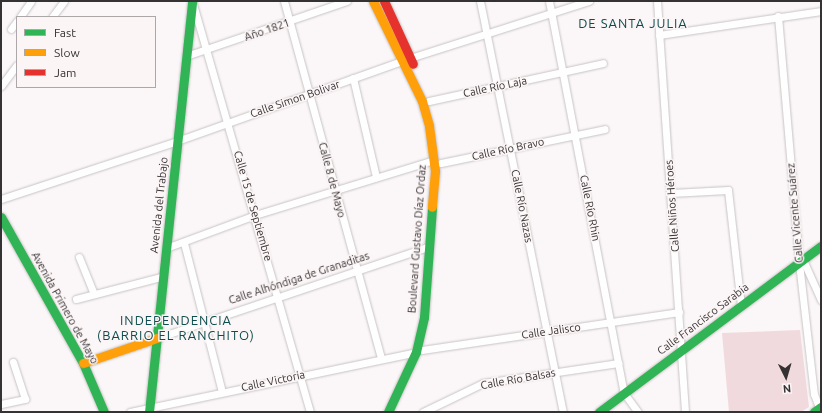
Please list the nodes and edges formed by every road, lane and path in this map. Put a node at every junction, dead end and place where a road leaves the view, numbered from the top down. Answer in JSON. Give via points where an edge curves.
{"nodes":[{"id":1,"x":31,"y":1,"type":"edge"},
{"id":2,"x":64,"y":1,"type":"edge"},
{"id":3,"x":192,"y":1,"type":"edge"},
{"id":4,"x":284,"y":1,"type":"edge"},
{"id":5,"x":347,"y":1,"type":"edge"},
{"id":6,"x":373,"y":1,"type":"edge"},
{"id":7,"x":384,"y":1,"type":"edge"},
{"id":8,"x":480,"y":1,"type":"edge"},
{"id":9,"x":549,"y":1,"type":"edge"},
{"id":10,"x":589,"y":1,"type":"edge"},
{"id":11,"x":656,"y":1,"type":"edge"},
{"id":12,"x":821,"y":11,"type":"edge"},
{"id":13,"x":552,"y":14,"type":"junction"},
{"id":14,"x":21,"y":16,"type":"edge"},
{"id":15,"x":53,"y":16,"type":"edge"},
{"id":16,"x":778,"y":16,"type":"junction"},
{"id":17,"x":16,"y":22,"type":"edge"},
{"id":18,"x":290,"y":22,"type":"junction"},
{"id":19,"x":11,"y":29,"type":"dead end"},
{"id":20,"x":487,"y":34,"type":"junction"},
{"id":21,"x":659,"y":35,"type":"junction"},
{"id":22,"x":208,"y":50,"type":"junction"},
{"id":23,"x":186,"y":56,"type":"junction"},
{"id":24,"x":406,"y":59,"type":"junction"},
{"id":25,"x":603,"y":63,"type":"dead end"},
{"id":26,"x":16,"y":66,"type":"edge"},
{"id":27,"x":562,"y":73,"type":"junction"},
{"id":28,"x":353,"y":78,"type":"junction"},
{"id":29,"x":1,"y":86,"type":"edge"},
{"id":30,"x":496,"y":88,"type":"junction"},
{"id":31,"x":309,"y":94,"type":"junction"},
{"id":32,"x":429,"y":101,"type":"junction"},
{"id":33,"x":229,"y":122,"type":"junction"},
{"id":34,"x":605,"y":129,"type":"dead end"},
{"id":35,"x":575,"y":135,"type":"junction"},
{"id":36,"x":177,"y":141,"type":"junction"},
{"id":37,"x":510,"y":150,"type":"junction"},
{"id":38,"x":437,"y":162,"type":"junction"},
{"id":39,"x":376,"y":177,"type":"junction"},
{"id":40,"x":335,"y":190,"type":"junction"},
{"id":41,"x":671,"y":193,"type":"junction"},
{"id":42,"x":1,"y":199,"type":"edge"},
{"id":43,"x":255,"y":215,"type":"junction"},
{"id":44,"x":1,"y":217,"type":"edge"},
{"id":45,"x":184,"y":243,"type":"junction"},
{"id":46,"x":430,"y":246,"type":"junction"},
{"id":47,"x":821,"y":246,"type":"edge"},
{"id":48,"x":166,"y":248,"type":"junction"},
{"id":49,"x":79,"y":257,"type":"dead end"},
{"id":50,"x":801,"y":261,"type":"junction"},
{"id":51,"x":357,"y":272,"type":"junction"},
{"id":52,"x":164,"y":276,"type":"junction"},
{"id":53,"x":94,"y":294,"type":"junction"},
{"id":54,"x":279,"y":297,"type":"junction"},
{"id":55,"x":76,"y":299,"type":"dead end"},
{"id":56,"x":821,"y":300,"type":"edge"},
{"id":57,"x":741,"y":305,"type":"junction"},
{"id":58,"x":679,"y":312,"type":"junction"},
{"id":59,"x":204,"y":322,"type":"junction"},
{"id":60,"x":612,"y":322,"type":"junction"},
{"id":61,"x":546,"y":332,"type":"junction"},
{"id":62,"x":157,"y":338,"type":"junction"},
{"id":63,"x":419,"y":351,"type":"junction"},
{"id":64,"x":682,"y":351,"type":"junction"},
{"id":65,"x":381,"y":359,"type":"junction"},
{"id":66,"x":13,"y":362,"type":"dead end"},
{"id":67,"x":83,"y":363,"type":"junction"},
{"id":68,"x":619,"y":363,"type":"junction"},
{"id":69,"x":554,"y":372,"type":"junction"},
{"id":70,"x":301,"y":376,"type":"junction"},
{"id":71,"x":222,"y":392,"type":"junction"},
{"id":72,"x":624,"y":393,"type":"junction"},
{"id":73,"x":1,"y":404,"type":"edge"},
{"id":74,"x":149,"y":410,"type":"edge"},
{"id":75,"x":819,"y":410,"type":"edge"},
{"id":76,"x":104,"y":412,"type":"edge"},
{"id":77,"x":130,"y":412,"type":"edge"},
{"id":78,"x":310,"y":412,"type":"edge"},
{"id":79,"x":388,"y":412,"type":"edge"},
{"id":80,"x":396,"y":412,"type":"edge"},
{"id":81,"x":423,"y":412,"type":"edge"},
{"id":82,"x":563,"y":412,"type":"edge"},
{"id":83,"x":599,"y":412,"type":"edge"},
{"id":84,"x":638,"y":412,"type":"edge"},
{"id":85,"x":685,"y":412,"type":"edge"}],
"edges":[{"from":1,"to":14,"type":"street"},
{"from":2,"to":15,"type":"street"},
{"from":3,"to":22,"type":"street","name":"Calle 15 de Septiembre"},
{"from":3,"to":23,"type":"street","name":"Avenida del Trabajo"},
{"from":4,"to":18,"type":"street","name":"Calle 8 de Mayo"},
{"from":5,"to":18,"type":"street","name":"Año 1821"},
{"from":6,"to":24,"type":"street","name":"Boulevard Gustavo Díaz Ordaz"},
{"from":7,"to":24,"type":"street","name":"Boulevard Gustavo Díaz Ordaz"},
{"from":8,"to":20,"type":"street","name":"Calle Río Nazas"},
{"from":9,"to":13,"type":"street","name":"Calle Río Rhin"},
{"from":10,"to":13,"type":"street","name":"Calle Simon Bolivar"},
{"from":11,"to":21,"type":"street","name":"Calle Niños Héroes"},
{"from":12,"to":16,"type":"street"},
{"from":13,"to":20,"type":"street","name":"Calle Simon Bolivar"},
{"from":13,"to":27,"type":"street","name":"Calle Río Rhin"},
{"from":16,"to":21,"type":"street"},
{"from":16,"to":50,"type":"street","name":"Calle Vicente Suárez"},
{"from":17,"to":19,"type":"street"},
{"from":18,"to":22,"type":"street","name":"Año 1821"},
{"from":18,"to":31,"type":"street","name":"Calle 8 de Mayo"},
{"from":20,"to":24,"type":"street","name":"Calle Simon Bolivar"},
{"from":20,"to":30,"type":"street","name":"Calle Río Nazas"},
{"from":21,"to":41,"type":"street","name":"Calle Niños Héroes"},
{"from":22,"to":23,"type":"street","name":"Año 1821"},
{"from":22,"to":33,"type":"street","name":"Calle 15 de Septiembre"},
{"from":23,"to":36,"type":"street","name":"Avenida del Trabajo"},
{"from":24,"to":28,"type":"street","name":"Calle Simon Bolivar"},
{"from":24,"to":32,"type":"street","name":"Boulevard Gustavo Díaz Ordaz"},
{"from":24,"to":38,"type":"street","name":"Boulevard Gustavo Díaz Ordaz","via":[[422,101]]},
{"from":25,"to":27,"type":"street","name":"Calle Río Laja"},
{"from":26,"to":29,"type":"street"},
{"from":27,"to":30,"type":"street","name":"Calle Río Laja"},
{"from":27,"to":35,"type":"street","name":"Calle Río Rhin"},
{"from":28,"to":31,"type":"street","name":"Calle Simon Bolivar"},
{"from":28,"to":39,"type":"street"},
{"from":30,"to":32,"type":"street","name":"Calle Río Laja"},
{"from":30,"to":37,"type":"street","name":"Calle Río Nazas"},
{"from":31,"to":33,"type":"street","name":"Calle Simon Bolivar"},
{"from":31,"to":40,"type":"street","name":"Calle 8 de Mayo"},
{"from":32,"to":38,"type":"street","name":"Boulevard Gustavo Díaz Ordaz","via":[[435,122]]},
{"from":33,"to":36,"type":"street","name":"Calle Simon Bolivar"},
{"from":33,"to":43,"type":"street","name":"Calle 15 de Septiembre"},
{"from":34,"to":35,"type":"street","name":"Calle Río Bravo"},
{"from":35,"to":37,"type":"street","name":"Calle Río Bravo"},
{"from":35,"to":60,"type":"street","name":"Calle Río Rhin"},
{"from":36,"to":42,"type":"street","name":"Calle Simon Bolivar"},
{"from":36,"to":48,"type":"street","name":"Avenida del Trabajo"},
{"from":37,"to":38,"type":"street","name":"Calle Río Bravo"},
{"from":37,"to":61,"type":"street","name":"Calle Río Nazas"},
{"from":38,"to":39,"type":"street","name":"Calle Río Bravo"},
{"from":38,"to":46,"type":"street","name":"Boulevard Gustavo Díaz Ordaz"},
{"from":38,"to":63,"type":"street","name":"Boulevard Gustavo Díaz Ordaz","via":[[437,249],[430,312]]},
{"from":39,"to":40,"type":"street","name":"Calle Río Bravo"},
{"from":40,"to":43,"type":"street","name":"Calle Río Bravo"},
{"from":40,"to":51,"type":"street","name":"Calle 8 de Mayo"},
{"from":41,"to":57,"type":"street","via":[[728,190]]},
{"from":41,"to":58,"type":"street","name":"Calle Niños Héroes"},
{"from":43,"to":45,"type":"street","name":"Calle Río Bravo"},
{"from":43,"to":54,"type":"street","name":"Calle 15 de Septiembre"},
{"from":44,"to":67,"type":"street","name":"Avenida Primero de Mayo"},
{"from":45,"to":48,"type":"street","name":"Calle Río Bravo"},
{"from":45,"to":59,"type":"street"},
{"from":46,"to":51,"type":"street","name":"Calle Alhóndiga de Granaditas"},
{"from":46,"to":63,"type":"street","name":"Boulevard Gustavo Díaz Ordaz"},
{"from":47,"to":50,"type":"street","name":"Calle Francisco Sarabia"},
{"from":48,"to":52,"type":"street","name":"Avenida del Trabajo"},
{"from":49,"to":53,"type":"street"},
{"from":50,"to":56,"type":"street"},
{"from":50,"to":57,"type":"street","name":"Calle Francisco Sarabia"},
{"from":50,"to":75,"type":"street","name":"Calle Vicente Suárez","via":[[814,394]]},
{"from":51,"to":54,"type":"street","name":"Calle Alhóndiga de Granaditas"},
{"from":51,"to":65,"type":"street","name":"Calle 8 de Mayo"},
{"from":52,"to":53,"type":"street"},
{"from":52,"to":62,"type":"street","name":"Avenida del Trabajo"},
{"from":53,"to":55,"type":"street"},
{"from":54,"to":59,"type":"street","name":"Calle Alhóndiga de Granaditas"},
{"from":54,"to":70,"type":"street","name":"Calle 15 de Septiembre"},
{"from":57,"to":64,"type":"street","name":"Calle Francisco Sarabia"},
{"from":58,"to":60,"type":"street","name":"Calle Jalisco"},
{"from":58,"to":64,"type":"street","name":"Calle Niños Héroes"},
{"from":59,"to":62,"type":"street","name":"Calle Alhóndiga de Granaditas"},
{"from":59,"to":71,"type":"street"},
{"from":60,"to":61,"type":"street","name":"Calle Jalisco"},
{"from":60,"to":68,"type":"street","name":"Calle Río Rhin"},
{"from":61,"to":63,"type":"street","name":"Calle Jalisco"},
{"from":61,"to":69,"type":"street","name":"Calle Río Nazas"},
{"from":62,"to":67,"type":"street","name":"Calle Alhóndiga de Granaditas"},
{"from":62,"to":74,"type":"street","name":"Avenida del Trabajo"},
{"from":63,"to":65,"type":"street","name":"Calle Victoria"},
{"from":63,"to":79,"type":"street","name":"Boulevard Gustavo Díaz Ordaz"},
{"from":63,"to":80,"type":"street","name":"Boulevard Gustavo Díaz Ordaz"},
{"from":64,"to":72,"type":"street","name":"Calle Francisco Sarabia"},
{"from":64,"to":85,"type":"street","name":"Calle Niños Héroes"},
{"from":65,"to":70,"type":"street","name":"Calle Victoria"},
{"from":66,"to":73,"type":"street","via":[[25,399]]},
{"from":67,"to":76,"type":"street","name":"Avenida Primero de Mayo"},
{"from":68,"to":69,"type":"street","name":"Calle Río Balsas"},
{"from":68,"to":72,"type":"street","name":"Calle Río Rhin"},
{"from":69,"to":81,"type":"street","name":"Calle Río Balsas","via":[[483,383]]},
{"from":69,"to":82,"type":"street","name":"Calle Río Nazas"},
{"from":70,"to":71,"type":"street","name":"Calle Victoria"},
{"from":70,"to":78,"type":"street","name":"Calle 15 de Septiembre"},
{"from":71,"to":74,"type":"street","name":"Calle Victoria"},
{"from":72,"to":83,"type":"street","name":"Calle Francisco Sarabia"},
{"from":72,"to":84,"type":"street","name":"Calle Río Rhin"},
{"from":74,"to":77,"type":"street","name":"Calle Victoria"}]}
